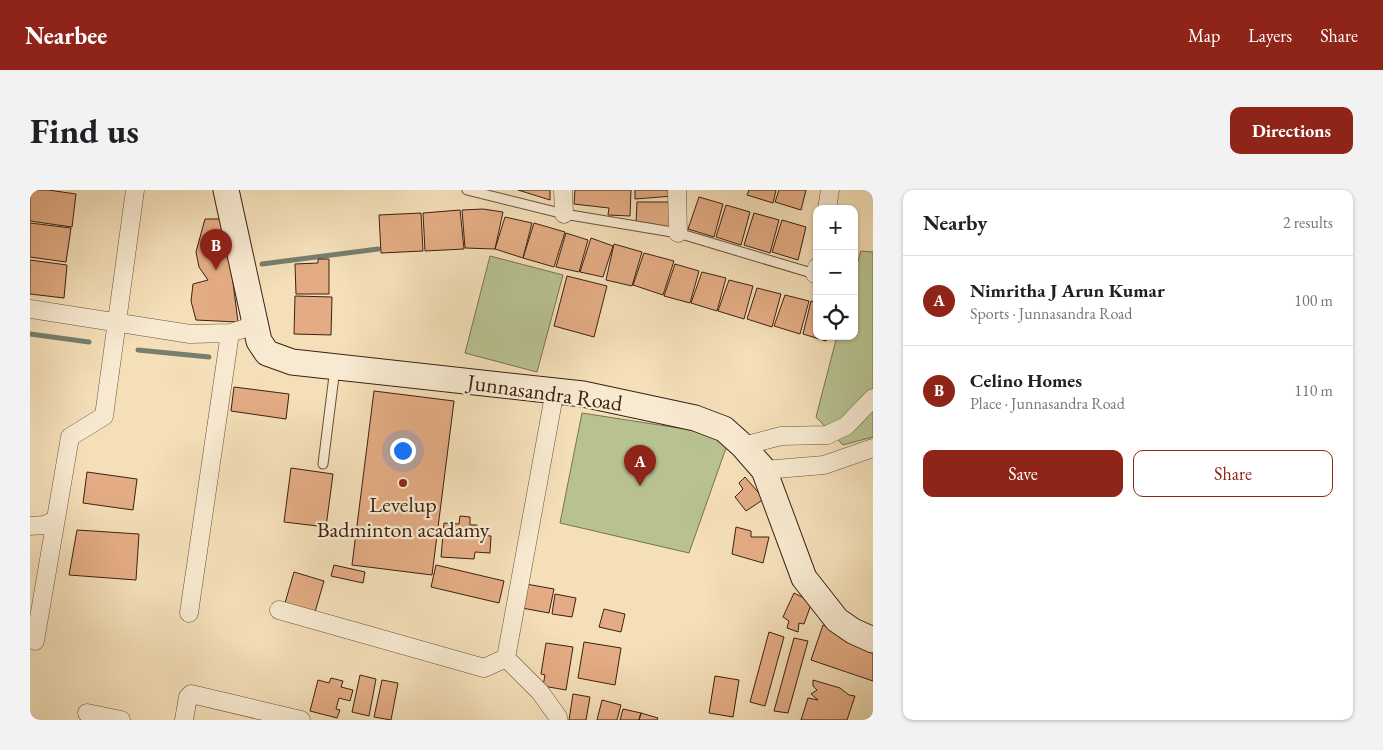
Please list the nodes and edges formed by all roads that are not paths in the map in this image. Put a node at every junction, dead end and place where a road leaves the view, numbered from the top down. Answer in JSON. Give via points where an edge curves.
{"nodes":[{"id":1,"x":135,"y":190,"type":"edge"},
{"id":2,"x":226,"y":190,"type":"edge"},
{"id":3,"x":467,"y":190,"type":"edge"},
{"id":4,"x":563,"y":190,"type":"edge"},
{"id":5,"x":677,"y":190,"type":"edge"},
{"id":6,"x":830,"y":190,"type":"edge"},
{"id":7,"x":828,"y":205,"type":"edge"},
{"id":8,"x":564,"y":214,"type":"junction"},
{"id":9,"x":678,"y":233,"type":"junction"},
{"id":10,"x":813,"y":270,"type":"edge"},
{"id":11,"x":30,"y":309,"type":"edge"},
{"id":12,"x":254,"y":318,"type":"junction"},
{"id":13,"x":118,"y":323,"type":"junction"},
{"id":14,"x":230,"y":333,"type":"junction"},
{"id":15,"x":335,"y":367,"type":"junction"},
{"id":16,"x":555,"y":390,"type":"junction"},
{"id":17,"x":873,"y":398,"type":"edge"},
{"id":18,"x":743,"y":446,"type":"junction"},
{"id":19,"x":873,"y":448,"type":"edge"},
{"id":20,"x":323,"y":464,"type":"dead end"},
{"id":21,"x":764,"y":470,"type":"junction"},
{"id":22,"x":55,"y":520,"type":"junction"},
{"id":23,"x":30,"y":526,"type":"edge"},
{"id":24,"x":279,"y":610,"type":"dead end"},
{"id":25,"x":189,"y":613,"type":"dead end"},
{"id":26,"x":35,"y":640,"type":"dead end"},
{"id":27,"x":873,"y":640,"type":"edge"},
{"id":28,"x":506,"y":658,"type":"junction"},
{"id":29,"x":87,"y":713,"type":"dead end"},
{"id":30,"x":121,"y":720,"type":"edge"},
{"id":31,"x":184,"y":720,"type":"edge"},
{"id":32,"x":300,"y":720,"type":"edge"},
{"id":33,"x":558,"y":720,"type":"edge"}],
"edges":[{"from":1,"to":13,"type":"street"},
{"from":2,"to":12,"type":"street","name":"Junnasandra Road"},
{"from":3,"to":8,"type":"lane"},
{"from":4,"to":8,"type":"street"},
{"from":5,"to":9,"type":"street"},
{"from":6,"to":7,"type":"street"},
{"from":8,"to":9,"type":"lane"},
{"from":9,"to":10,"type":"lane"},
{"from":11,"to":13,"type":"street"},
{"from":12,"to":14,"type":"street","via":[[246,328]]},
{"from":12,"to":15,"type":"street","name":"Junnasandra Road","via":[[260,341],[268,353],[292,362]]},
{"from":13,"to":14,"type":"street","via":[[190,334]]},
{"from":13,"to":22,"type":"street","via":[[104,416],[70,437]]},
{"from":14,"to":25,"type":"street"},
{"from":15,"to":16,"type":"street","name":"Junnasandra Road"},
{"from":15,"to":20,"type":"lane"},
{"from":16,"to":18,"type":"street","name":"Junnasandra Road","via":[[695,418],[724,429]]},
{"from":16,"to":28,"type":"street"},
{"from":17,"to":18,"type":"street","via":[[846,426],[827,435],[781,436]]},
{"from":18,"to":21,"type":"street","name":"Junnasandra Road"},
{"from":19,"to":21,"type":"street","via":[[824,465]]},
{"from":21,"to":27,"type":"street","name":"Junnasandra Road","via":[[804,578],[837,620]]},
{"from":22,"to":23,"type":"street"},
{"from":22,"to":26,"type":"street"},
{"from":24,"to":28,"type":"street","via":[[484,668]]},
{"from":28,"to":33,"type":"street","via":[[540,692]]},
{"from":29,"to":30,"type":"street"},
{"from":31,"to":32,"type":"street","via":[[190,694]]}]}
